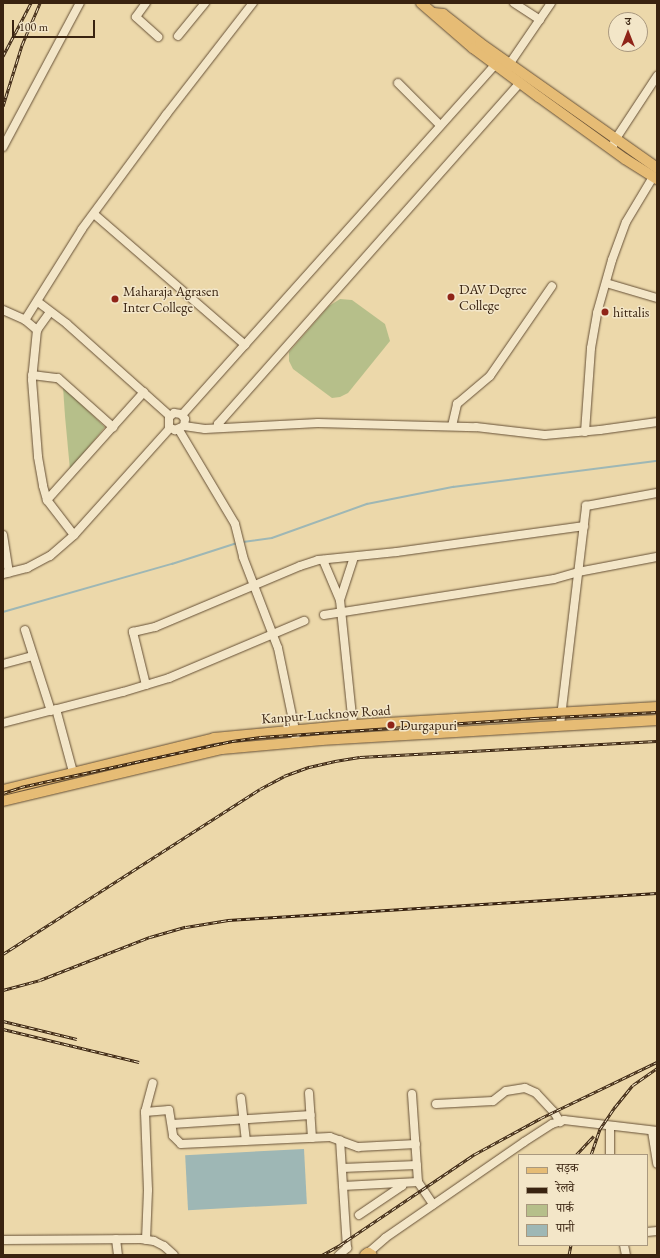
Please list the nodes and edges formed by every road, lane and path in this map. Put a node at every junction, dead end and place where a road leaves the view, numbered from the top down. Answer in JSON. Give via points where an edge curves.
{"nodes":[{"id":1,"x":80,"y":3,"type":"edge"},
{"id":2,"x":146,"y":3,"type":"edge"},
{"id":3,"x":205,"y":3,"type":"edge"},
{"id":4,"x":253,"y":3,"type":"edge"},
{"id":5,"x":421,"y":3,"type":"edge"},
{"id":6,"x":514,"y":3,"type":"edge"},
{"id":7,"x":551,"y":3,"type":"edge"},
{"id":8,"x":540,"y":20,"type":"junction"},
{"id":9,"x":178,"y":36,"type":"dead end"},
{"id":10,"x":158,"y":37,"type":"dead end"},
{"id":11,"x":502,"y":65,"type":"junction"},
{"id":12,"x":657,"y":76,"type":"edge"},
{"id":13,"x":520,"y":83,"type":"junction"},
{"id":14,"x":398,"y":84,"type":"dead end"},
{"id":15,"x":440,"y":125,"type":"junction"},
{"id":16,"x":614,"y":145,"type":"junction"},
{"id":17,"x":3,"y":147,"type":"edge"},
{"id":18,"x":655,"y":173,"type":"edge"},
{"id":19,"x":94,"y":214,"type":"junction"},
{"id":20,"x":606,"y":283,"type":"junction"},
{"id":21,"x":552,"y":286,"type":"dead end"},
{"id":22,"x":657,"y":298,"type":"edge"},
{"id":23,"x":38,"y":302,"type":"junction"},
{"id":24,"x":3,"y":310,"type":"edge"},
{"id":25,"x":50,"y":312,"type":"junction"},
{"id":26,"x":24,"y":320,"type":"junction"},
{"id":27,"x":37,"y":330,"type":"junction"},
{"id":28,"x":245,"y":345,"type":"junction"},
{"id":29,"x":32,"y":375,"type":"junction"},
{"id":30,"x":144,"y":392,"type":"junction"},
{"id":31,"x":182,"y":415,"type":"junction"},
{"id":32,"x":170,"y":416,"type":"junction"},
{"id":33,"x":657,"y":422,"type":"edge"},
{"id":34,"x":452,"y":426,"type":"junction"},
{"id":35,"x":113,"y":427,"type":"junction"},
{"id":36,"x":178,"y":428,"type":"junction"},
{"id":37,"x":218,"y":428,"type":"junction"},
{"id":38,"x":584,"y":432,"type":"junction"},
{"id":39,"x":657,"y":493,"type":"edge"},
{"id":40,"x":47,"y":500,"type":"junction"},
{"id":41,"x":584,"y":526,"type":"junction"},
{"id":42,"x":3,"y":535,"type":"edge"},
{"id":43,"x":74,"y":535,"type":"junction"},
{"id":44,"x":354,"y":557,"type":"junction"},
{"id":45,"x":657,"y":557,"type":"edge"},
{"id":46,"x":323,"y":560,"type":"junction"},
{"id":47,"x":578,"y":572,"type":"junction"},
{"id":48,"x":6,"y":574,"type":"edge"},
{"id":49,"x":255,"y":585,"type":"junction"},
{"id":50,"x":340,"y":600,"type":"junction"},
{"id":51,"x":342,"y":612,"type":"junction"},
{"id":52,"x":324,"y":615,"type":"dead end"},
{"id":53,"x":304,"y":621,"type":"dead end"},
{"id":54,"x":25,"y":630,"type":"dead end"},
{"id":55,"x":274,"y":634,"type":"junction"},
{"id":56,"x":33,"y":656,"type":"junction"},
{"id":57,"x":3,"y":664,"type":"edge"},
{"id":58,"x":146,"y":685,"type":"junction"},
{"id":59,"x":657,"y":707,"type":"edge"},
{"id":60,"x":53,"y":710,"type":"junction"},
{"id":61,"x":561,"y":712,"type":"junction"},
{"id":62,"x":657,"y":720,"type":"edge"},
{"id":63,"x":3,"y":723,"type":"edge"},
{"id":64,"x":354,"y":725,"type":"junction"},
{"id":65,"x":560,"y":725,"type":"junction"},
{"id":66,"x":295,"y":730,"type":"junction"},
{"id":67,"x":296,"y":743,"type":"junction"},
{"id":68,"x":73,"y":772,"type":"junction"},
{"id":69,"x":3,"y":790,"type":"edge"},
{"id":70,"x":3,"y":801,"type":"edge"},
{"id":71,"x":153,"y":1083,"type":"dead end"},
{"id":72,"x":309,"y":1094,"type":"dead end"},
{"id":73,"x":412,"y":1094,"type":"dead end"},
{"id":74,"x":241,"y":1098,"type":"dead end"},
{"id":75,"x":436,"y":1104,"type":"dead end"},
{"id":76,"x":145,"y":1112,"type":"junction"},
{"id":77,"x":311,"y":1115,"type":"junction"},
{"id":78,"x":244,"y":1119,"type":"junction"},
{"id":79,"x":560,"y":1122,"type":"junction"},
{"id":80,"x":172,"y":1124,"type":"junction"},
{"id":81,"x":610,"y":1126,"type":"junction"},
{"id":82,"x":654,"y":1131,"type":"edge"},
{"id":83,"x":312,"y":1138,"type":"junction"},
{"id":84,"x":340,"y":1140,"type":"junction"},
{"id":85,"x":246,"y":1141,"type":"junction"},
{"id":86,"x":416,"y":1144,"type":"junction"},
{"id":87,"x":610,"y":1154,"type":"edge"},
{"id":88,"x":657,"y":1164,"type":"edge"},
{"id":89,"x":417,"y":1165,"type":"junction"},
{"id":90,"x":342,"y":1168,"type":"junction"},
{"id":91,"x":418,"y":1182,"type":"junction"},
{"id":92,"x":401,"y":1183,"type":"junction"},
{"id":93,"x":343,"y":1186,"type":"junction"},
{"id":94,"x":433,"y":1204,"type":"junction"},
{"id":95,"x":359,"y":1215,"type":"dead end"},
{"id":96,"x":116,"y":1239,"type":"junction"},
{"id":97,"x":3,"y":1240,"type":"edge"},
{"id":98,"x":146,"y":1240,"type":"junction"},
{"id":99,"x":368,"y":1254,"type":"edge"},
{"id":100,"x":118,"y":1255,"type":"edge"},
{"id":101,"x":174,"y":1255,"type":"edge"},
{"id":102,"x":339,"y":1255,"type":"edge"}],
"edges":[{"from":1,"to":17,"type":"street"},
{"from":2,"to":10,"type":"street","via":[[136,17]]},
{"from":3,"to":9,"type":"street"},
{"from":4,"to":19,"type":"street","via":[[166,115]]},
{"from":5,"to":11,"type":"main road","via":[[434,13],[443,14]]},
{"from":6,"to":8,"type":"street"},
{"from":7,"to":8,"type":"street"},
{"from":8,"to":11,"type":"street"},
{"from":11,"to":13,"type":"main road"},
{"from":11,"to":15,"type":"street"},
{"from":11,"to":16,"type":"main road"},
{"from":12,"to":16,"type":"street"},
{"from":13,"to":16,"type":"main road"},
{"from":13,"to":37,"type":"street","via":[[218,424]]},
{"from":14,"to":15,"type":"street"},
{"from":15,"to":28,"type":"street"},
{"from":16,"to":18,"type":"main road"},
{"from":18,"to":20,"type":"street","via":[[626,222]]},
{"from":19,"to":23,"type":"street","via":[[82,229]]},
{"from":19,"to":28,"type":"street"},
{"from":20,"to":22,"type":"street"},
{"from":20,"to":38,"type":"street","via":[[597,313],[591,348]]},
{"from":21,"to":34,"type":"street","via":[[490,376],[457,404]]},
{"from":23,"to":25,"type":"street"},
{"from":23,"to":26,"type":"street"},
{"from":24,"to":26,"type":"street"},
{"from":25,"to":27,"type":"street"},
{"from":25,"to":30,"type":"street"},
{"from":26,"to":27,"type":"street"},
{"from":27,"to":29,"type":"street"},
{"from":28,"to":31,"type":"street"},
{"from":29,"to":35,"type":"street","via":[[58,378]]},
{"from":29,"to":40,"type":"street","via":[[38,457]]},
{"from":30,"to":32,"type":"street"},
{"from":30,"to":35,"type":"street"},
{"from":31,"to":32,"type":"street","via":[[174,413]]},
{"from":31,"to":36,"type":"street","via":[[185,419]]},
{"from":32,"to":36,"type":"street","via":[[168,424]]},
{"from":33,"to":38,"type":"street"},
{"from":34,"to":37,"type":"street","via":[[318,423]]},
{"from":34,"to":38,"type":"street","via":[[546,435]]},
{"from":35,"to":40,"type":"street"},
{"from":36,"to":37,"type":"street"},
{"from":36,"to":43,"type":"street"},
{"from":36,"to":49,"type":"street","via":[[235,524]]},
{"from":39,"to":41,"type":"street","via":[[586,506]]},
{"from":40,"to":43,"type":"street"},
{"from":41,"to":44,"type":"street"},
{"from":41,"to":47,"type":"street"},
{"from":42,"to":48,"type":"street"},
{"from":43,"to":48,"type":"street","via":[[50,556],[27,568]]},
{"from":44,"to":46,"type":"street"},
{"from":44,"to":50,"type":"street"},
{"from":45,"to":47,"type":"street"},
{"from":46,"to":49,"type":"street","via":[[300,566]]},
{"from":46,"to":50,"type":"street"},
{"from":47,"to":51,"type":"street","via":[[554,579]]},
{"from":47,"to":61,"type":"street"},
{"from":49,"to":55,"type":"street"},
{"from":49,"to":58,"type":"street","via":[[156,627],[133,632]]},
{"from":50,"to":51,"type":"street"},
{"from":51,"to":52,"type":"street"},
{"from":51,"to":64,"type":"street"},
{"from":53,"to":55,"type":"street"},
{"from":54,"to":56,"type":"street"},
{"from":55,"to":58,"type":"street","via":[[169,678]]},
{"from":55,"to":66,"type":"street"},
{"from":56,"to":57,"type":"street"},
{"from":56,"to":60,"type":"street"},
{"from":58,"to":60,"type":"street"},
{"from":59,"to":61,"type":"main road","name":"Kanpur-Lucknow Road"},
{"from":60,"to":63,"type":"street"},
{"from":60,"to":68,"type":"street"},
{"from":61,"to":64,"type":"main road","name":"Kanpur-Lucknow Road"},
{"from":61,"to":65,"type":"street"},
{"from":62,"to":65,"type":"main road","name":"Kanpur-Lucknow Road"},
{"from":64,"to":66,"type":"main road","name":"Kanpur-Lucknow Road"},
{"from":65,"to":67,"type":"main road","name":"Kanpur-Lucknow Road"},
{"from":66,"to":67,"type":"street"},
{"from":66,"to":68,"type":"main road","name":"Kanpur-Lucknow Road","via":[[214,738]]},
{"from":67,"to":70,"type":"main road","name":"Kanpur-Lucknow Road","via":[[222,749]]},
{"from":68,"to":69,"type":"main road","name":"Kanpur-Lucknow Road"},
{"from":71,"to":76,"type":"street"},
{"from":72,"to":77,"type":"street"},
{"from":73,"to":86,"type":"street"},
{"from":74,"to":78,"type":"street"},
{"from":75,"to":79,"type":"street","via":[[493,1101],[506,1091],[525,1088],[536,1093]]},
{"from":76,"to":80,"type":"street","via":[[169,1110]]},
{"from":76,"to":98,"type":"street","via":[[148,1190]]},
{"from":77,"to":78,"type":"street"},
{"from":77,"to":83,"type":"street"},
{"from":78,"to":80,"type":"street"},
{"from":78,"to":85,"type":"street"},
{"from":79,"to":81,"type":"street","via":[[564,1120]]},
{"from":79,"to":94,"type":"street","via":[[552,1124],[524,1142]]},
{"from":80,"to":85,"type":"street","via":[[173,1136],[181,1144]]},
{"from":81,"to":82,"type":"street"},
{"from":81,"to":87,"type":"street"},
{"from":82,"to":88,"type":"street"},
{"from":83,"to":84,"type":"street","via":[[330,1137]]},
{"from":83,"to":85,"type":"street"},
{"from":84,"to":86,"type":"street","via":[[358,1148]]},
{"from":84,"to":90,"type":"street"},
{"from":86,"to":89,"type":"street"},
{"from":89,"to":90,"type":"street"},
{"from":89,"to":91,"type":"street"},
{"from":90,"to":93,"type":"street"},
{"from":91,"to":92,"type":"street"},
{"from":91,"to":94,"type":"street"},
{"from":92,"to":93,"type":"street"},
{"from":92,"to":95,"type":"street","via":[[402,1186]]},
{"from":93,"to":102,"type":"street","via":[[347,1248]]},
{"from":94,"to":99,"type":"street","via":[[385,1238]]},
{"from":96,"to":97,"type":"street"},
{"from":96,"to":98,"type":"street"},
{"from":96,"to":100,"type":"street"},
{"from":98,"to":101,"type":"street","via":[[164,1246]]}]}
